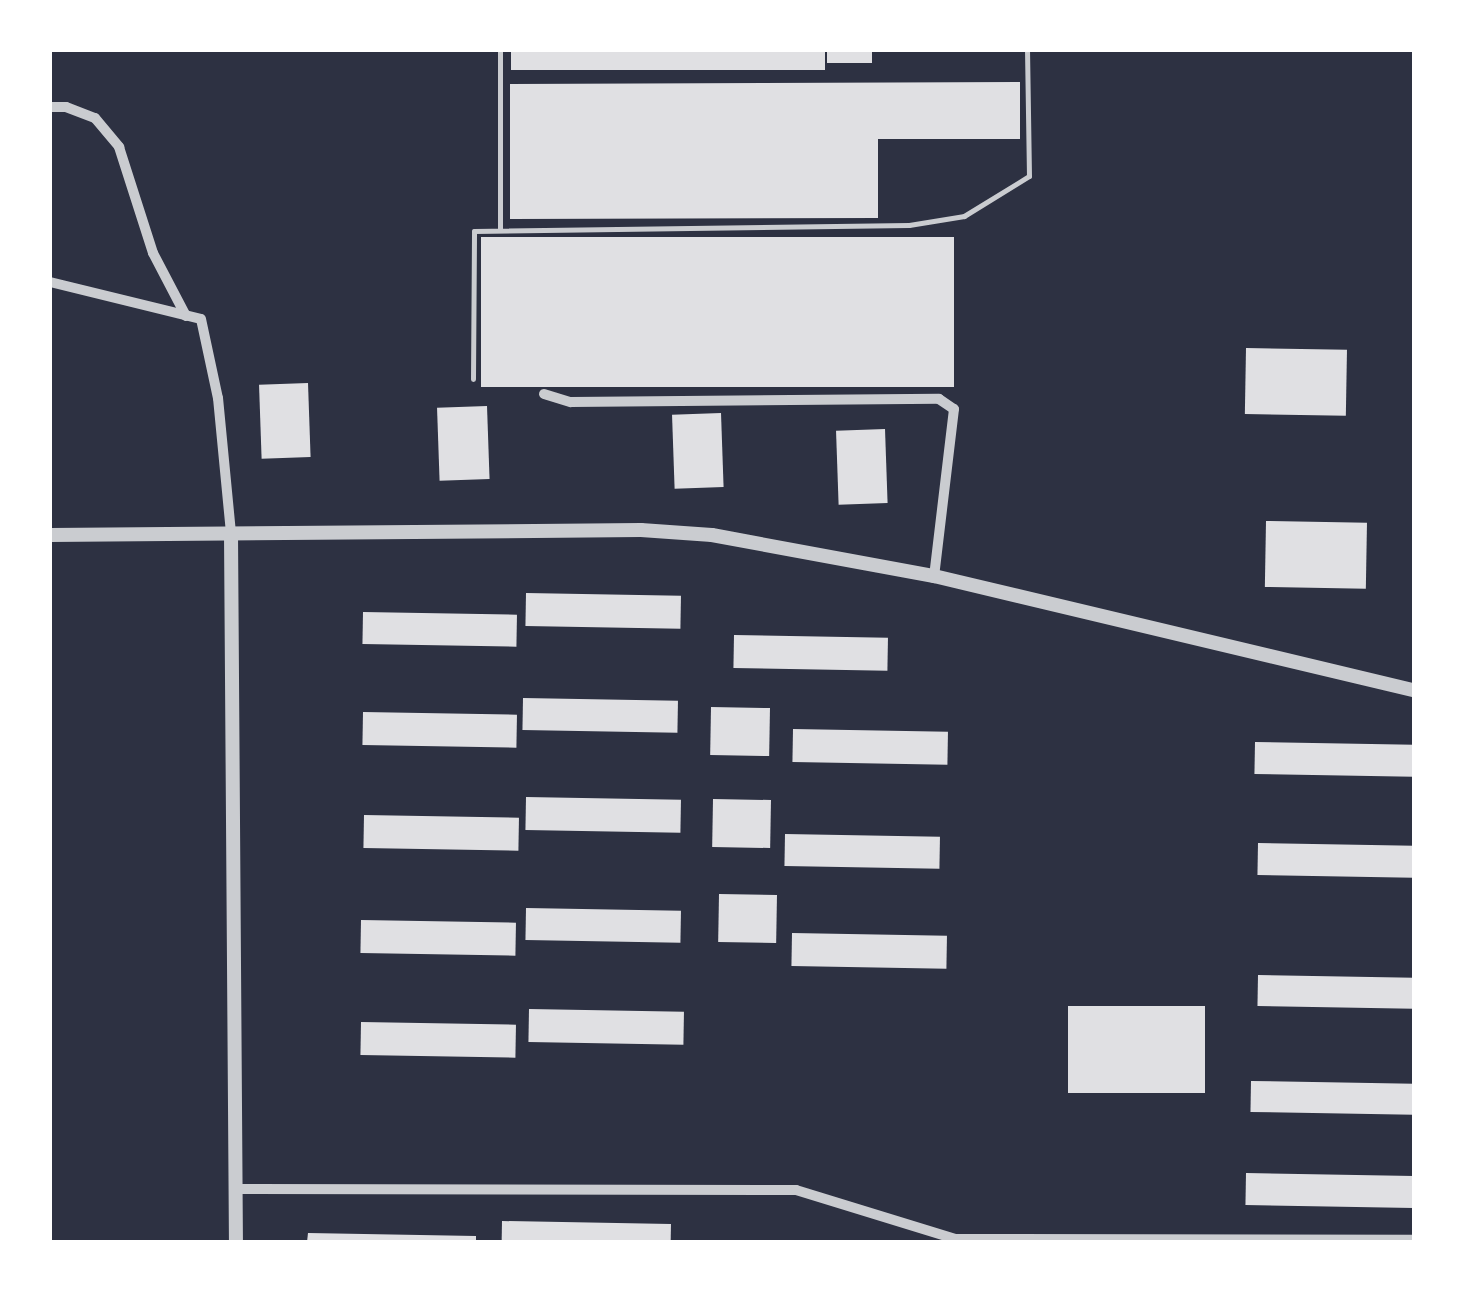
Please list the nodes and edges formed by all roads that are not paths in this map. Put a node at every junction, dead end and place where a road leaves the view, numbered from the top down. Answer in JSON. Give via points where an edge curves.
{"nodes":[{"id":1,"x":500,"y":50,"type":"edge"},
{"id":2,"x":1027,"y":50,"type":"edge"},
{"id":3,"x":50,"y":107,"type":"edge"},
{"id":4,"x":500,"y":230,"type":"junction"},
{"id":5,"x":50,"y":282,"type":"edge"},
{"id":6,"x":186,"y":316,"type":"junction"},
{"id":7,"x":473,"y":379,"type":"dead end"},
{"id":8,"x":544,"y":394,"type":"dead end"},
{"id":9,"x":231,"y":534,"type":"junction"},
{"id":10,"x":50,"y":536,"type":"edge"},
{"id":11,"x":934,"y":576,"type":"junction"},
{"id":12,"x":1414,"y":690,"type":"edge"},
{"id":13,"x":236,"y":1188,"type":"junction"},
{"id":14,"x":1414,"y":1240,"type":"edge"},
{"id":15,"x":236,"y":1242,"type":"edge"}],
"edges":[{"from":1,"to":4,"type":"lane"},
{"from":2,"to":4,"type":"lane","via":[[1029,176],[964,216],[908,225]]},
{"from":3,"to":6,"type":"street","via":[[95,118],[119,147],[153,253]]},
{"from":4,"to":7,"type":"lane","via":[[474,231]]},
{"from":5,"to":6,"type":"street"},
{"from":6,"to":9,"type":"street","via":[[201,319],[218,398]]},
{"from":8,"to":11,"type":"street","via":[[571,402],[940,399],[954,409]]},
{"from":9,"to":10,"type":"street"},
{"from":9,"to":11,"type":"street","via":[[659,531]]},
{"from":9,"to":13,"type":"street"},
{"from":11,"to":12,"type":"street"},
{"from":13,"to":14,"type":"street","via":[[796,1190],[955,1239]]},
{"from":13,"to":15,"type":"street"}]}
